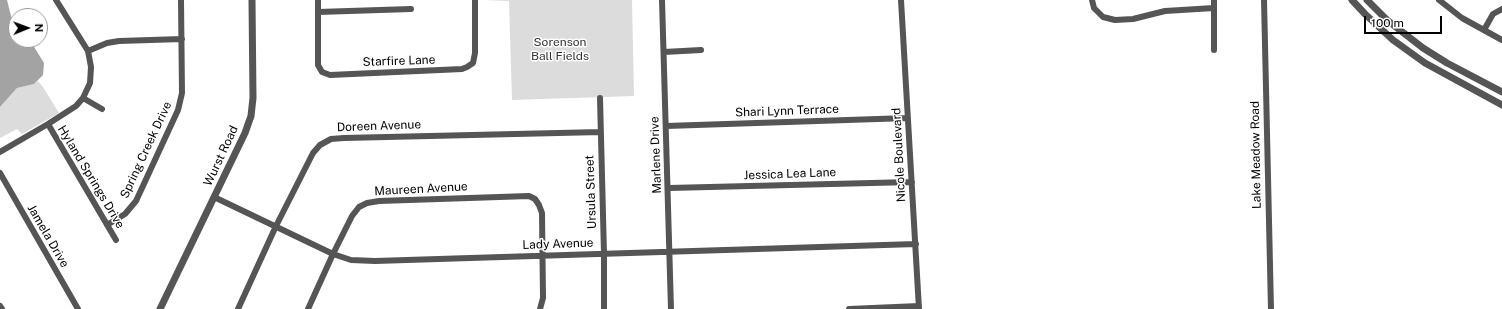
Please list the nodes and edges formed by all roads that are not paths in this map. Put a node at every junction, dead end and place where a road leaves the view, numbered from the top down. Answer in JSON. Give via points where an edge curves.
{"nodes":[{"id":1,"x":56,"y":0,"type":"edge"},
{"id":2,"x":181,"y":0,"type":"edge"},
{"id":3,"x":252,"y":0,"type":"edge"},
{"id":4,"x":318,"y":0,"type":"edge"},
{"id":5,"x":475,"y":0,"type":"edge"},
{"id":6,"x":662,"y":0,"type":"edge"},
{"id":7,"x":901,"y":0,"type":"edge"},
{"id":8,"x":1092,"y":0,"type":"edge"},
{"id":9,"x":1214,"y":0,"type":"edge"},
{"id":10,"x":1264,"y":0,"type":"edge"},
{"id":11,"x":1352,"y":0,"type":"edge"},
{"id":12,"x":1367,"y":0,"type":"edge"},
{"id":13,"x":1439,"y":0,"type":"edge"},
{"id":14,"x":1214,"y":8,"type":"junction"},
{"id":15,"x":411,"y":9,"type":"dead end"},
{"id":16,"x":1502,"y":9,"type":"edge"},
{"id":17,"x":318,"y":12,"type":"junction"},
{"id":18,"x":1484,"y":30,"type":"junction"},
{"id":19,"x":182,"y":39,"type":"junction"},
{"id":20,"x":1502,"y":40,"type":"edge"},
{"id":21,"x":701,"y":50,"type":"dead end"},
{"id":22,"x":1214,"y":50,"type":"dead end"},
{"id":23,"x":88,"y":51,"type":"junction"},
{"id":24,"x":664,"y":52,"type":"junction"},
{"id":25,"x":1502,"y":92,"type":"edge"},
{"id":26,"x":84,"y":98,"type":"junction"},
{"id":27,"x":600,"y":98,"type":"dead end"},
{"id":28,"x":1502,"y":105,"type":"edge"},
{"id":29,"x":102,"y":109,"type":"dead end"},
{"id":30,"x":908,"y":118,"type":"junction"},
{"id":31,"x":48,"y":124,"type":"junction"},
{"id":32,"x":666,"y":126,"type":"junction"},
{"id":33,"x":601,"y":132,"type":"junction"},
{"id":34,"x":0,"y":152,"type":"edge"},
{"id":35,"x":0,"y":174,"type":"edge"},
{"id":36,"x":912,"y":182,"type":"junction"},
{"id":37,"x":668,"y":188,"type":"junction"},
{"id":38,"x":214,"y":197,"type":"junction"},
{"id":39,"x":107,"y":225,"type":"junction"},
{"id":40,"x":276,"y":226,"type":"junction"},
{"id":41,"x":116,"y":240,"type":"dead end"},
{"id":42,"x":916,"y":244,"type":"junction"},
{"id":43,"x":670,"y":252,"type":"junction"},
{"id":44,"x":333,"y":254,"type":"junction"},
{"id":45,"x":604,"y":254,"type":"junction"},
{"id":46,"x":543,"y":256,"type":"junction"},
{"id":47,"x":0,"y":306,"type":"edge"},
{"id":48,"x":919,"y":308,"type":"edge"},
{"id":49,"x":2,"y":309,"type":"edge"},
{"id":50,"x":78,"y":309,"type":"edge"},
{"id":51,"x":160,"y":309,"type":"edge"},
{"id":52,"x":238,"y":309,"type":"edge"},
{"id":53,"x":308,"y":309,"type":"edge"},
{"id":54,"x":540,"y":309,"type":"edge"},
{"id":55,"x":604,"y":309,"type":"edge"},
{"id":56,"x":671,"y":309,"type":"edge"},
{"id":57,"x":849,"y":309,"type":"edge"},
{"id":58,"x":1271,"y":309,"type":"edge"}],
"edges":[{"from":1,"to":23,"type":"street"},
{"from":2,"to":19,"type":"street","name":"Spring Creek Drive"},
{"from":3,"to":38,"type":"street","name":"Wurst Road","via":[[251,116]]},
{"from":4,"to":17,"type":"street"},
{"from":5,"to":17,"type":"street","name":"Starfire Lane","via":[[475,53],[473,63],[462,69],[330,75],[322,72],[318,65]]},
{"from":6,"to":24,"type":"street","name":"Marlene Drive"},
{"from":7,"to":30,"type":"street","name":"Nicole Boulevard"},
{"from":8,"to":14,"type":"street","via":[[1094,8],[1103,17],[1115,20],[1133,19],[1165,11]]},
{"from":9,"to":14,"type":"street"},
{"from":10,"to":58,"type":"street","name":"Lake Meadow Road"},
{"from":11,"to":28,"type":"street","via":[[1393,40],[1425,63]]},
{"from":12,"to":25,"type":"street","via":[[1387,20],[1423,48]]},
{"from":13,"to":18,"type":"street","via":[[1462,18]]},
{"from":14,"to":22,"type":"street"},
{"from":15,"to":17,"type":"street"},
{"from":16,"to":18,"type":"street","via":[[1493,14]]},
{"from":18,"to":20,"type":"street"},
{"from":19,"to":23,"type":"street","via":[[119,41]]},
{"from":19,"to":39,"type":"street","name":"Spring Creek Drive","via":[[182,93],[178,110],[136,201],[125,214]]},
{"from":21,"to":24,"type":"street"},
{"from":23,"to":26,"type":"street","via":[[92,67],[90,83]]},
{"from":24,"to":32,"type":"street","name":"Marlene Drive"},
{"from":26,"to":29,"type":"street"},
{"from":26,"to":31,"type":"street"},
{"from":27,"to":33,"type":"street","name":"Ursula Street"},
{"from":30,"to":32,"type":"street","name":"Shari Lynn Terrace"},
{"from":30,"to":36,"type":"street","name":"Nicole Boulevard"},
{"from":31,"to":34,"type":"street"},
{"from":31,"to":39,"type":"street","name":"Hyland Springs Drive"},
{"from":32,"to":37,"type":"street","name":"Marlene Drive"},
{"from":33,"to":40,"type":"street","name":"Doreen Avenue","via":[[331,139],[320,145],[313,153]]},
{"from":33,"to":45,"type":"street","name":"Ursula Street"},
{"from":35,"to":50,"type":"street","name":"Jamela Drive"},
{"from":36,"to":37,"type":"street","name":"Jessica Lea Lane"},
{"from":36,"to":42,"type":"street","name":"Nicole Boulevard"},
{"from":37,"to":43,"type":"street","name":"Marlene Drive"},
{"from":38,"to":40,"type":"street","name":"Lady Avenue"},
{"from":38,"to":51,"type":"street","name":"Wurst Road"},
{"from":39,"to":41,"type":"street","name":"Hyland Springs Drive"},
{"from":40,"to":44,"type":"street","name":"Lady Avenue"},
{"from":40,"to":52,"type":"street","name":"Doreen Avenue"},
{"from":42,"to":43,"type":"street","name":"Lady Avenue"},
{"from":42,"to":48,"type":"street","name":"Nicole Boulevard"},
{"from":43,"to":45,"type":"street","name":"Lady Avenue"},
{"from":43,"to":56,"type":"street","name":"Marlene Drive"},
{"from":44,"to":46,"type":"street","name":"Lady Avenue","via":[[351,260],[375,261]]},
{"from":44,"to":46,"type":"street","name":"Maureen Avenue","via":[[352,216],[359,207],[367,203],[528,196],[535,199],[542,213]]},
{"from":44,"to":53,"type":"street","name":"Maureen Avenue"},
{"from":45,"to":46,"type":"street","name":"Lady Avenue"},
{"from":45,"to":55,"type":"street","name":"Ursula Street"},
{"from":46,"to":54,"type":"street","via":[[543,298]]},
{"from":47,"to":49,"type":"street"},
{"from":48,"to":57,"type":"street"}]}
